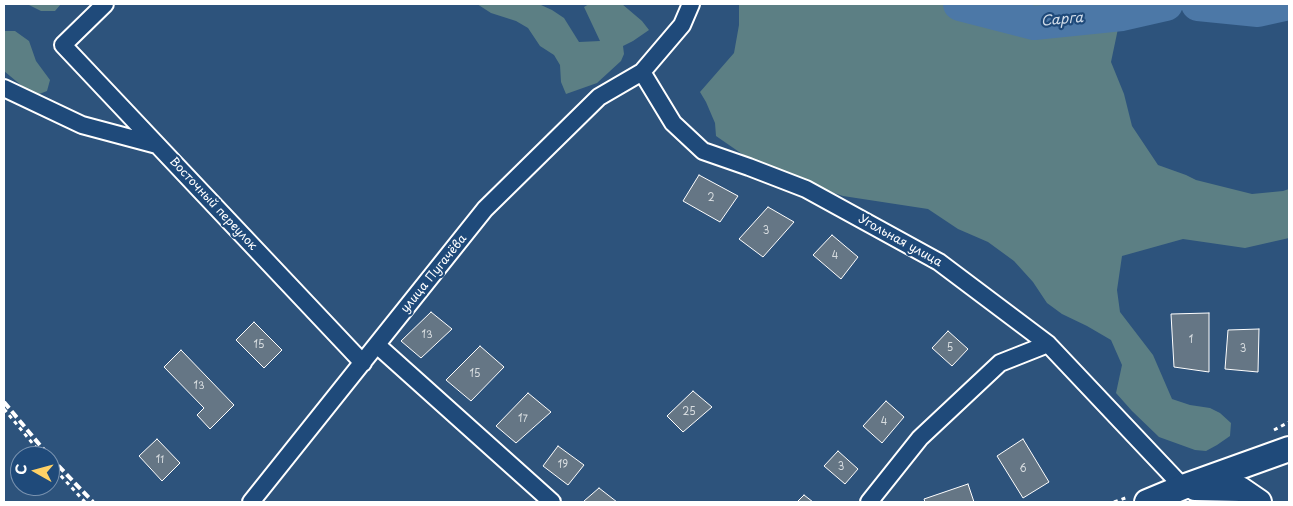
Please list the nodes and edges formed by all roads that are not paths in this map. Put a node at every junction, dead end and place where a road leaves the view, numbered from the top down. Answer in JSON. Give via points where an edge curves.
{"nodes":[{"id":1,"x":105,"y":4,"type":"edge"},
{"id":2,"x":691,"y":4,"type":"edge"},
{"id":3,"x":642,"y":72,"type":"junction"},
{"id":4,"x":4,"y":88,"type":"edge"},
{"id":5,"x":157,"y":145,"type":"junction"},
{"id":6,"x":1048,"y":344,"type":"junction"},
{"id":7,"x":377,"y":345,"type":"junction"},
{"id":8,"x":363,"y":362,"type":"junction"},
{"id":9,"x":1289,"y":449,"type":"edge"},
{"id":10,"x":1183,"y":487,"type":"junction"},
{"id":11,"x":251,"y":502,"type":"edge"},
{"id":12,"x":552,"y":502,"type":"edge"},
{"id":13,"x":869,"y":502,"type":"edge"},
{"id":14,"x":1147,"y":502,"type":"edge"},
{"id":15,"x":1259,"y":502,"type":"edge"}],
"edges":[{"from":1,"to":5,"type":"street","name":"Восточный переулок","via":[[63,45]]},
{"from":2,"to":3,"type":"street","name":"улица Пугачёва","via":[[682,26]]},
{"from":3,"to":6,"type":"street","name":"Угольная улица","via":[[673,123],[703,151],[806,189],[939,262]]},
{"from":3,"to":7,"type":"street","name":"улица Пугачёва","via":[[599,97],[485,209]]},
{"from":4,"to":5,"type":"street","via":[[82,125]]},
{"from":5,"to":8,"type":"street","name":"Восточный переулок"},
{"from":6,"to":10,"type":"street","name":"Угольная улица"},
{"from":6,"to":13,"type":"street","via":[[1000,363],[920,438]]},
{"from":7,"to":8,"type":"street","name":"улица Пугачёва"},
{"from":7,"to":12,"type":"street"},
{"from":8,"to":11,"type":"street","name":"улица Пугачёва"},
{"from":9,"to":10,"type":"street"},
{"from":10,"to":14,"type":"street"},
{"from":10,"to":15,"type":"street","via":[[1240,489]]}]}
